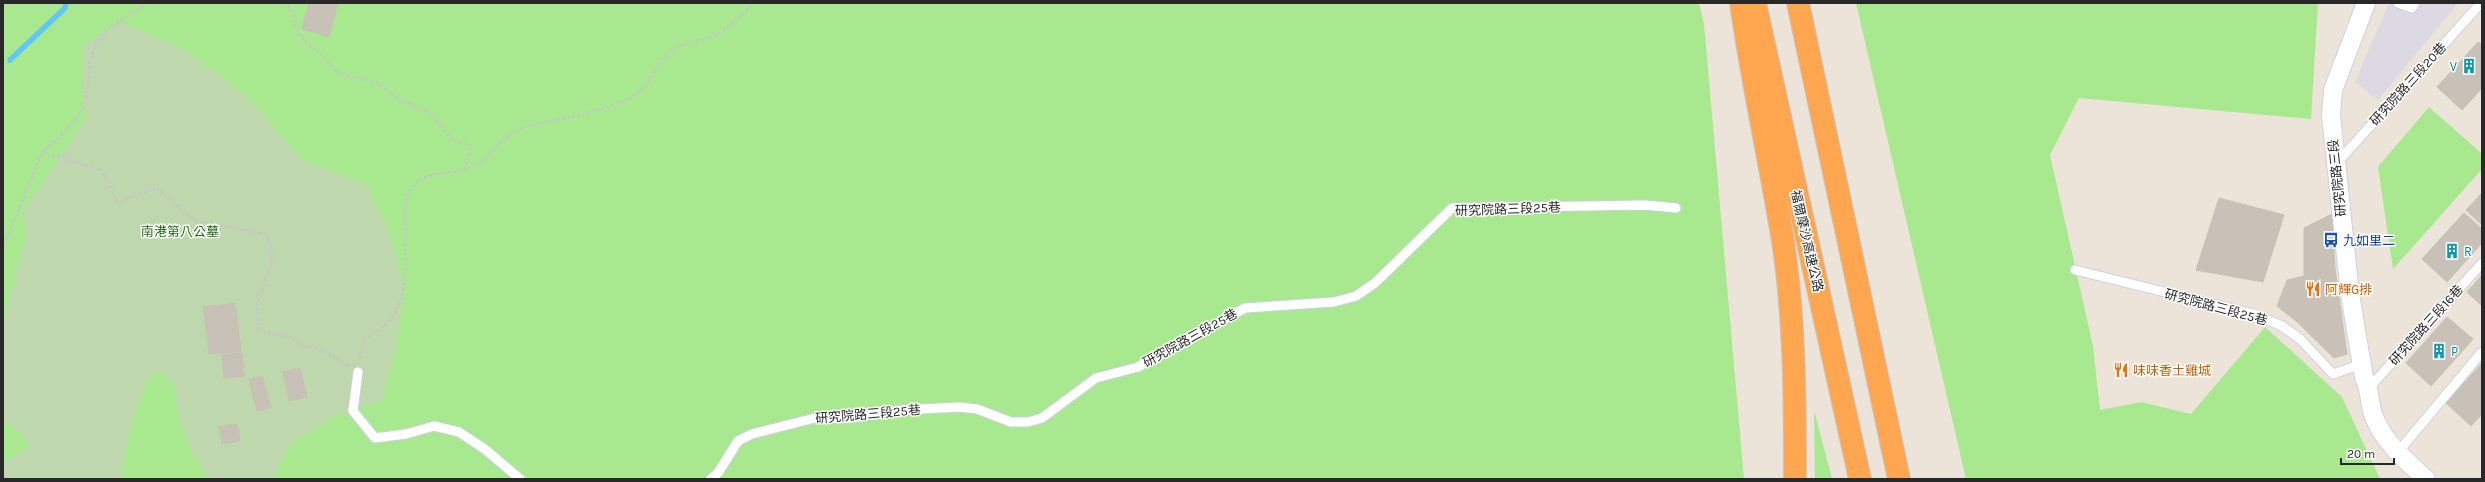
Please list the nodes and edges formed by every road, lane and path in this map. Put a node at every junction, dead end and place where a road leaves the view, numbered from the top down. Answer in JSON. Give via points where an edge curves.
{"nodes":[{"id":1,"x":147,"y":3,"type":"edge"},
{"id":2,"x":284,"y":3,"type":"edge"},
{"id":3,"x":754,"y":3,"type":"edge"},
{"id":4,"x":1741,"y":3,"type":"edge"},
{"id":5,"x":1754,"y":3,"type":"edge"},
{"id":6,"x":1798,"y":3,"type":"edge"},
{"id":7,"x":2366,"y":3,"type":"edge"},
{"id":8,"x":2398,"y":3,"type":"edge"},
{"id":9,"x":2415,"y":3,"type":"edge"},
{"id":10,"x":2481,"y":3,"type":"edge"},
{"id":11,"x":42,"y":152,"type":"junction"},
{"id":12,"x":2336,"y":165,"type":"junction"},
{"id":13,"x":465,"y":170,"type":"junction"},
{"id":14,"x":1676,"y":208,"type":"dead end"},
{"id":15,"x":3,"y":249,"type":"edge"},
{"id":16,"x":2482,"y":263,"type":"edge"},
{"id":17,"x":2075,"y":270,"type":"dead end"},
{"id":18,"x":2482,"y":352,"type":"edge"},
{"id":19,"x":2362,"y":364,"type":"junction"},
{"id":20,"x":358,"y":372,"type":"junction"},
{"id":21,"x":2369,"y":388,"type":"junction"},
{"id":22,"x":1880,"y":393,"type":"junction"},
{"id":23,"x":2398,"y":452,"type":"junction"},
{"id":24,"x":520,"y":479,"type":"edge"},
{"id":25,"x":711,"y":479,"type":"edge"},
{"id":26,"x":1795,"y":479,"type":"edge"},
{"id":27,"x":1860,"y":479,"type":"edge"},
{"id":28,"x":1900,"y":479,"type":"edge"},
{"id":29,"x":1908,"y":479,"type":"edge"},
{"id":30,"x":2426,"y":479,"type":"edge"}],
"edges":[{"from":1,"to":11,"type":"path","via":[[124,18],[99,40],[89,66],[86,100],[67,132]]},
{"from":2,"to":13,"type":"path","via":[[293,12],[298,34],[340,74],[377,82],[397,99],[429,112],[452,140],[471,146]]},
{"from":3,"to":13,"type":"path","via":[[710,38],[678,47],[662,58],[649,82],[628,99],[516,130],[477,164]]},
{"from":4,"to":26,"type":"highway","via":[[1751,75],[1782,236],[1794,343]]},
{"from":5,"to":27,"type":"highway","name":"福爾摩沙高速公路"},
{"from":6,"to":22,"type":"highway"},
{"from":7,"to":12,"type":"street","name":"研究院路三段","via":[[2333,90],[2331,115]]},
{"from":8,"to":9,"type":"lane","via":[[2412,8]]},
{"from":10,"to":12,"type":"lane","name":"研究院路三段20巷"},
{"from":11,"to":15,"type":"path"},
{"from":11,"to":20,"type":"path","via":[[102,170],[117,202],[157,188],[194,220],[266,235],[274,258],[257,303],[258,332],[290,337],[303,347],[320,349]]},
{"from":12,"to":19,"type":"street","name":"研究院路三段","via":[[2350,294]]},
{"from":13,"to":20,"type":"path","via":[[447,171],[420,180],[412,187],[405,201],[407,269],[400,297],[392,318],[364,339]]},
{"from":14,"to":25,"type":"lane","name":"研究院路三段25巷","via":[[1645,205],[1452,208],[1375,283],[1356,296],[1334,302],[1245,308],[1138,367],[1096,378],[1042,418],[1028,422],[1011,422],[977,409],[959,407],[903,410],[850,418],[815,418],[752,434],[738,441],[718,473]]},
{"from":16,"to":21,"type":"lane","name":"研究院路三段16巷"},
{"from":17,"to":19,"type":"lane","name":"研究院路三段25巷","via":[[2254,314],[2282,326],[2300,338],[2333,374]]},
{"from":18,"to":23,"type":"lane"},
{"from":19,"to":21,"type":"street","name":"研究院路三段"},
{"from":20,"to":24,"type":"lane","via":[[353,411],[375,438],[406,434],[434,426],[459,432],[486,450]]},
{"from":21,"to":23,"type":"street","name":"研究院路三段","via":[[2375,419],[2389,443]]},
{"from":22,"to":28,"type":"highway"},
{"from":22,"to":29,"type":"highway"},
{"from":23,"to":30,"type":"street","name":"研究院路三段"}]}
